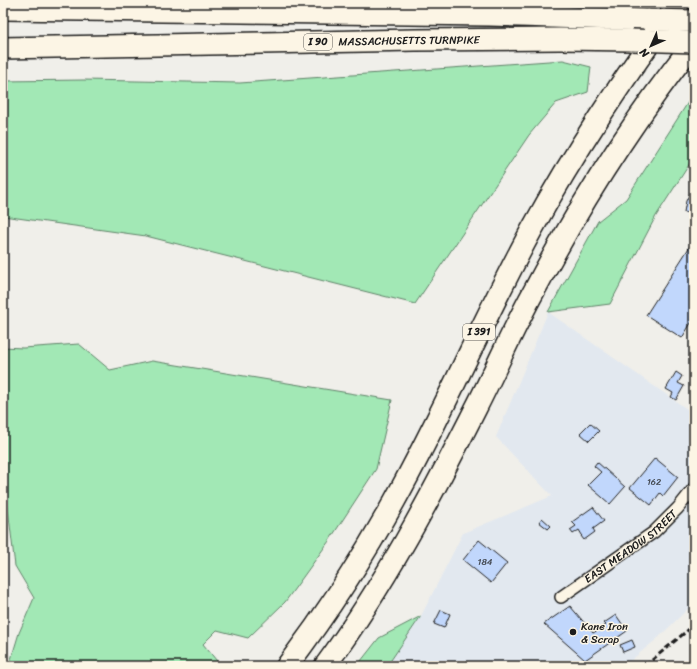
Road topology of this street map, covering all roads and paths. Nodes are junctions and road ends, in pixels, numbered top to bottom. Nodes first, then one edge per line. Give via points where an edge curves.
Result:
1 (679, 3) edge
2 (3, 9) edge
3 (694, 21) edge
4 (694, 43) edge
5 (3, 48) edge
6 (694, 488) edge
7 (561, 598) dead end
8 (287, 666) edge
9 (325, 666) edge

1 - 8 highway, I 391 via 620,85 551,196 513,265 395,501 334,600
2 - 3 highway, bridge via 489,15
4 - 5 highway, MASSACHUSETTS TURNPIKE / I 90, bridge via 560,39
4 - 9 highway, I 391 via 638,117 576,214 533,292 417,521 377,590
6 - 7 street, EAST MEADOW STREET via 654,532

